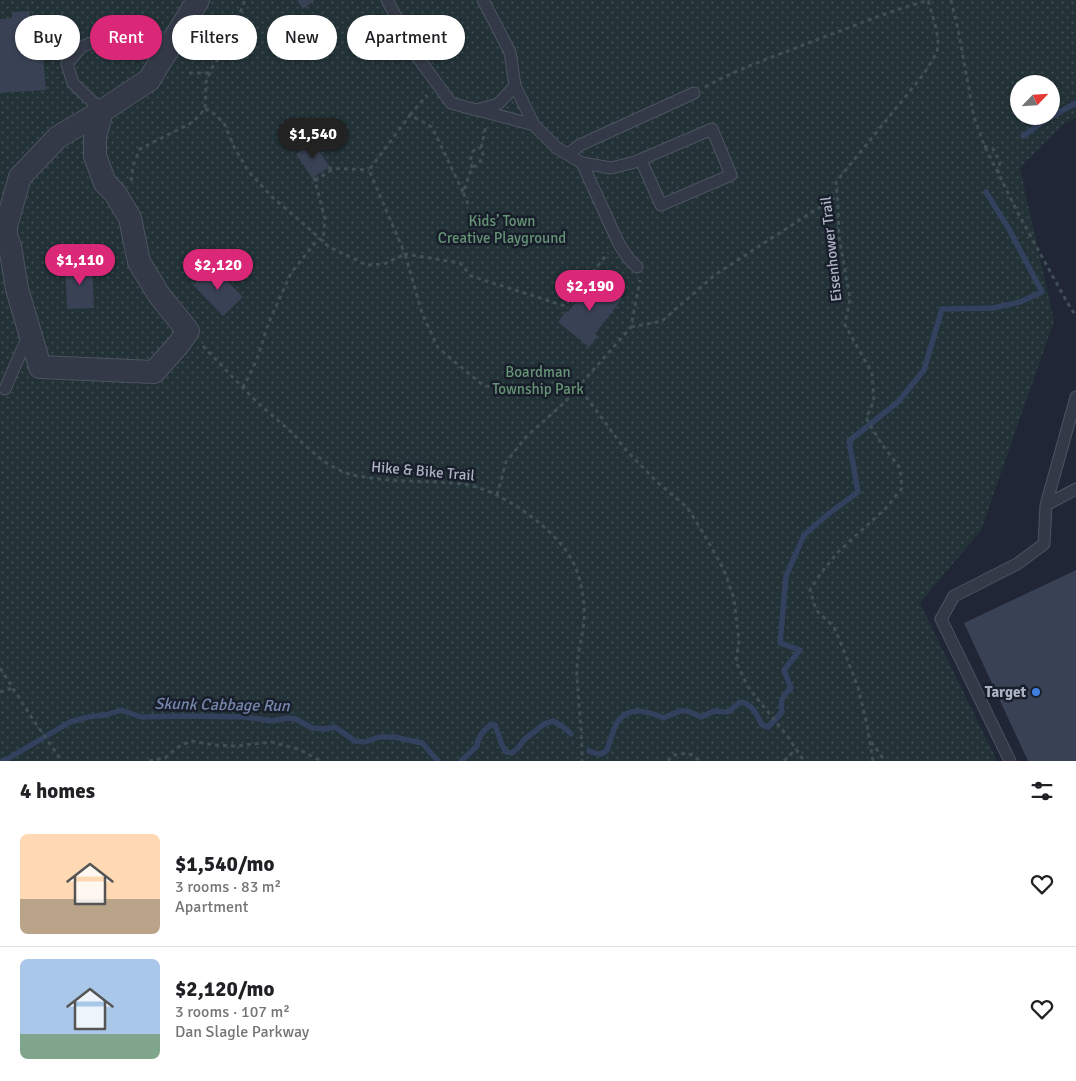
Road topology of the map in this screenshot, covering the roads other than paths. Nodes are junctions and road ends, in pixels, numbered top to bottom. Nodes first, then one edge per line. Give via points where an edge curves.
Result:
1 (198, 0) edge
2 (387, 0) edge
3 (483, 0) edge
4 (189, 15) edge
5 (172, 40) edge
6 (172, 42) edge
7 (516, 86) junction
8 (694, 93) road end
9 (476, 110) junction
10 (102, 111) junction
11 (534, 126) junction
12 (568, 154) junction
13 (641, 160) junction
14 (582, 163) junction
15 (637, 267) road end
16 (30, 332) junction
17 (5, 389) dead end
18 (1076, 397) edge
19 (1076, 490) edge
20 (1046, 505) junction
21 (1010, 761) edge

1 - 4 street
2 - 9 lane via 417,56 451,103
3 - 7 lane via 510,52
5 - 10 lane via 143,34 115,34 81,47 67,64 73,83
6 - 10 street via 149,80
7 - 9 lane via 498,104
7 - 11 lane
8 - 12 lane via 580,145
9 - 11 lane
10 - 16 street via 58,137 20,177 6,236
10 - 16 street via 95,156 105,183 130,218 139,262 188,331 154,372 40,367
11 - 12 lane
12 - 14 lane
13 - 13 lane via 661,205 731,175 712,129
13 - 14 lane via 611,168
14 - 15 lane via 619,244
16 - 17 lane
18 - 20 lane
19 - 20 lane
20 - 21 lane via 1044,544 1017,564 954,596 941,619

